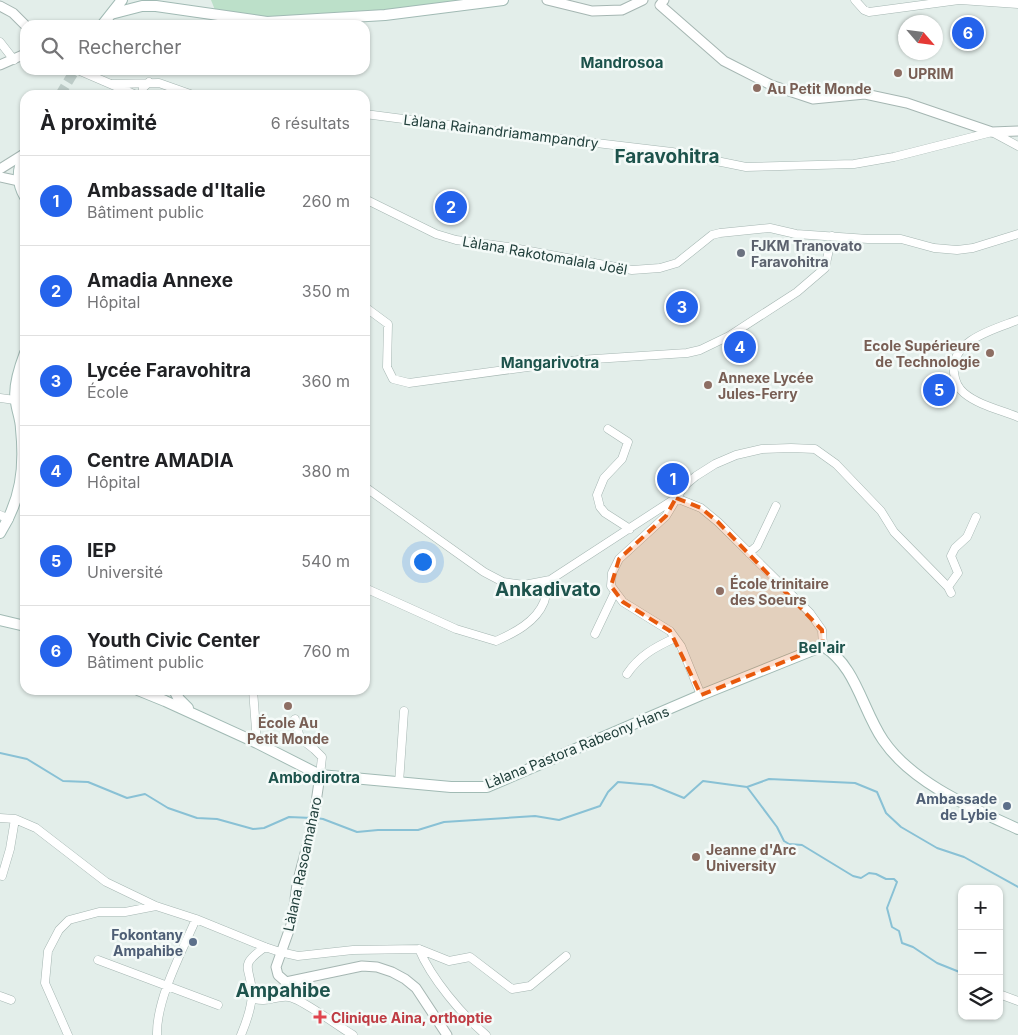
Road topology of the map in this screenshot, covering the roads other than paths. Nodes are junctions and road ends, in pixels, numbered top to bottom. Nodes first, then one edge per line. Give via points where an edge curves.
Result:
1 (122, 0) edge
2 (503, 0) edge
3 (546, 0) edge
4 (643, 0) edge
5 (854, 0) edge
6 (959, 0) edge
7 (660, 2) edge
8 (142, 3) edge
9 (153, 3) edge
10 (1018, 4) edge
11 (0, 6) edge
12 (111, 14) junction
13 (20, 20) edge
14 (106, 20) edge
15 (255, 20) edge
16 (301, 20) edge
17 (0, 42) edge
18 (20, 57) edge
19 (14, 60) junction
20 (0, 65) edge
21 (90, 75) edge
22 (149, 82) junction
23 (112, 84) junction
24 (125, 90) edge
25 (143, 90) edge
26 (180, 90) edge
27 (370, 115) edge
28 (1018, 131) edge
29 (992, 132) junction
30 (1018, 146) edge
31 (20, 157) edge
32 (0, 169) edge
33 (20, 172) edge
34 (0, 176) edge
35 (19, 176) junction
36 (20, 180) edge
37 (370, 201) edge
38 (1018, 234) edge
39 (832, 236) junction
40 (370, 311) edge
41 (1018, 320) edge
42 (20, 368) edge
43 (0, 398) edge
44 (15, 400) junction
45 (1018, 417) edge
46 (20, 419) edge
47 (608, 429) dead end
48 (20, 489) edge
49 (370, 491) edge
50 (676, 498) junction
51 (776, 506) dead end
52 (5, 517) edge
53 (976, 517) dead end
54 (630, 529) junction
55 (0, 534) edge
56 (749, 553) junction
57 (550, 580) junction
58 (370, 590) edge
59 (615, 592) junction
60 (0, 620) edge
61 (20, 625) edge
62 (595, 634) dead end
63 (675, 638) junction
64 (823, 646) junction
65 (627, 674) dead end
66 (137, 695) edge
67 (148, 695) edge
68 (169, 695) edge
69 (177, 695) edge
70 (253, 695) edge
71 (701, 695) junction
72 (163, 703) junction
73 (404, 711) dead end
74 (295, 719) dead end
75 (205, 720) junction
76 (257, 743) junction
77 (320, 775) junction
78 (399, 783) junction
79 (0, 818) edge
80 (15, 819) junction
81 (1018, 829) edge
82 (2, 876) dead end
83 (156, 906) junction
84 (196, 919) junction
85 (265, 948) junction
86 (419, 949) junction
87 (280, 952) junction
88 (566, 956) dead end
89 (98, 960) dead end
90 (168, 986) junction
91 (1003, 995) edge
92 (0, 996) edge
93 (251, 998) junction
94 (11, 1000) dead end
95 (1018, 1001) edge
96 (218, 1006) dead end
97 (68, 1035) edge
98 (157, 1035) edge
99 (242, 1035) edge
100 (353, 1035) edge
101 (447, 1035) edge
102 (486, 1035) edge

1 - 12 main road
2 - 16 main road via 385,15
3 - 4 street via 592,11 622,10
5 - 6 street via 869,12
6 - 10 street
7 - 29 street via 724,61 771,85 813,99 865,94 907,103
8 - 9 main road
8 - 12 main road
9 - 15 main road
11 - 13 street
12 - 14 main road
17 - 19 street
18 - 19 street
19 - 20 street
21 - 23 street
22 - 23 street
22 - 25 street
22 - 26 street via 159,82
23 - 24 street
27 - 29 street, Làlana Rainandriamampandry via 672,152 746,167 854,164
28 - 29 street
29 - 30 street
31 - 32 street
33 - 35 main road
34 - 35 street
35 - 36 main road
37 - 39 street, Làlana Rakotomalala Joël via 447,238 632,270 677,263 712,235 720,233 770,228 796,234
38 - 39 street, Làlana Rakotomalala Joël via 957,250 901,239
39 - 40 street via 825,268 797,292 728,336 688,353 579,360 410,383 393,379 387,367 388,324
41 - 45 street via 967,343 953,366 958,385 965,394
42 - 44 main road
43 - 44 street
44 - 46 main road
47 - 54 street via 628,442 622,460 604,478 597,495 605,513
48 - 52 main road
49 - 57 street via 484,572 503,582 524,585
50 - 53 street via 696,476 736,455 762,449 816,449 836,464 881,511 894,532 950,590 958,573 951,556
50 - 54 street
50 - 56 street via 702,508
50 - 59 street via 666,516 619,559 612,573 611,586
51 - 56 street via 757,546
52 - 55 main road
54 - 57 street
56 - 64 street via 810,614 822,630
57 - 58 street via 543,604 532,620 496,641 456,629
59 - 62 street
59 - 63 street via 623,602
60 - 61 main road
63 - 65 street via 646,653
63 - 71 street
64 - 71 main road, Làlana Pastora Rabeony Hans
64 - 81 main road via 845,666 876,728 893,753 922,780
66 - 72 main road
67 - 72 main road
68 - 72 main road
69 - 75 main road
70 - 76 street
71 - 78 main road, Làlana Pastora Rabeony Hans via 487,787
72 - 75 main road
73 - 78 street
74 - 77 street via 300,738 322,757
75 - 76 main road
76 - 77 main road
77 - 78 main road, Làlana Pastora Rabeony Hans
77 - 87 street, Làlana Rasoamaharo via 292,922
79 - 80 street
80 - 82 street
80 - 83 street via 36,828 106,882
83 - 84 street
83 - 97 street via 125,912 99,912 69,920 59,930 48,951 45,983
84 - 85 street
84 - 90 street
85 - 87 street
85 - 93 street via 250,958 247,967
86 - 87 street via 354,950 298,956
86 - 88 street via 449,961 470,957 512,989 530,986
86 - 102 street via 447,993 471,1023
87 - 101 street, Làlana Rasoamaharo via 276,967 278,975 286,982 362,966 392,972 416,988
89 - 90 street
90 - 96 street
90 - 98 street via 156,1022
91 - 95 street
92 - 94 street
93 - 99 street
93 - 100 street via 297,1000

